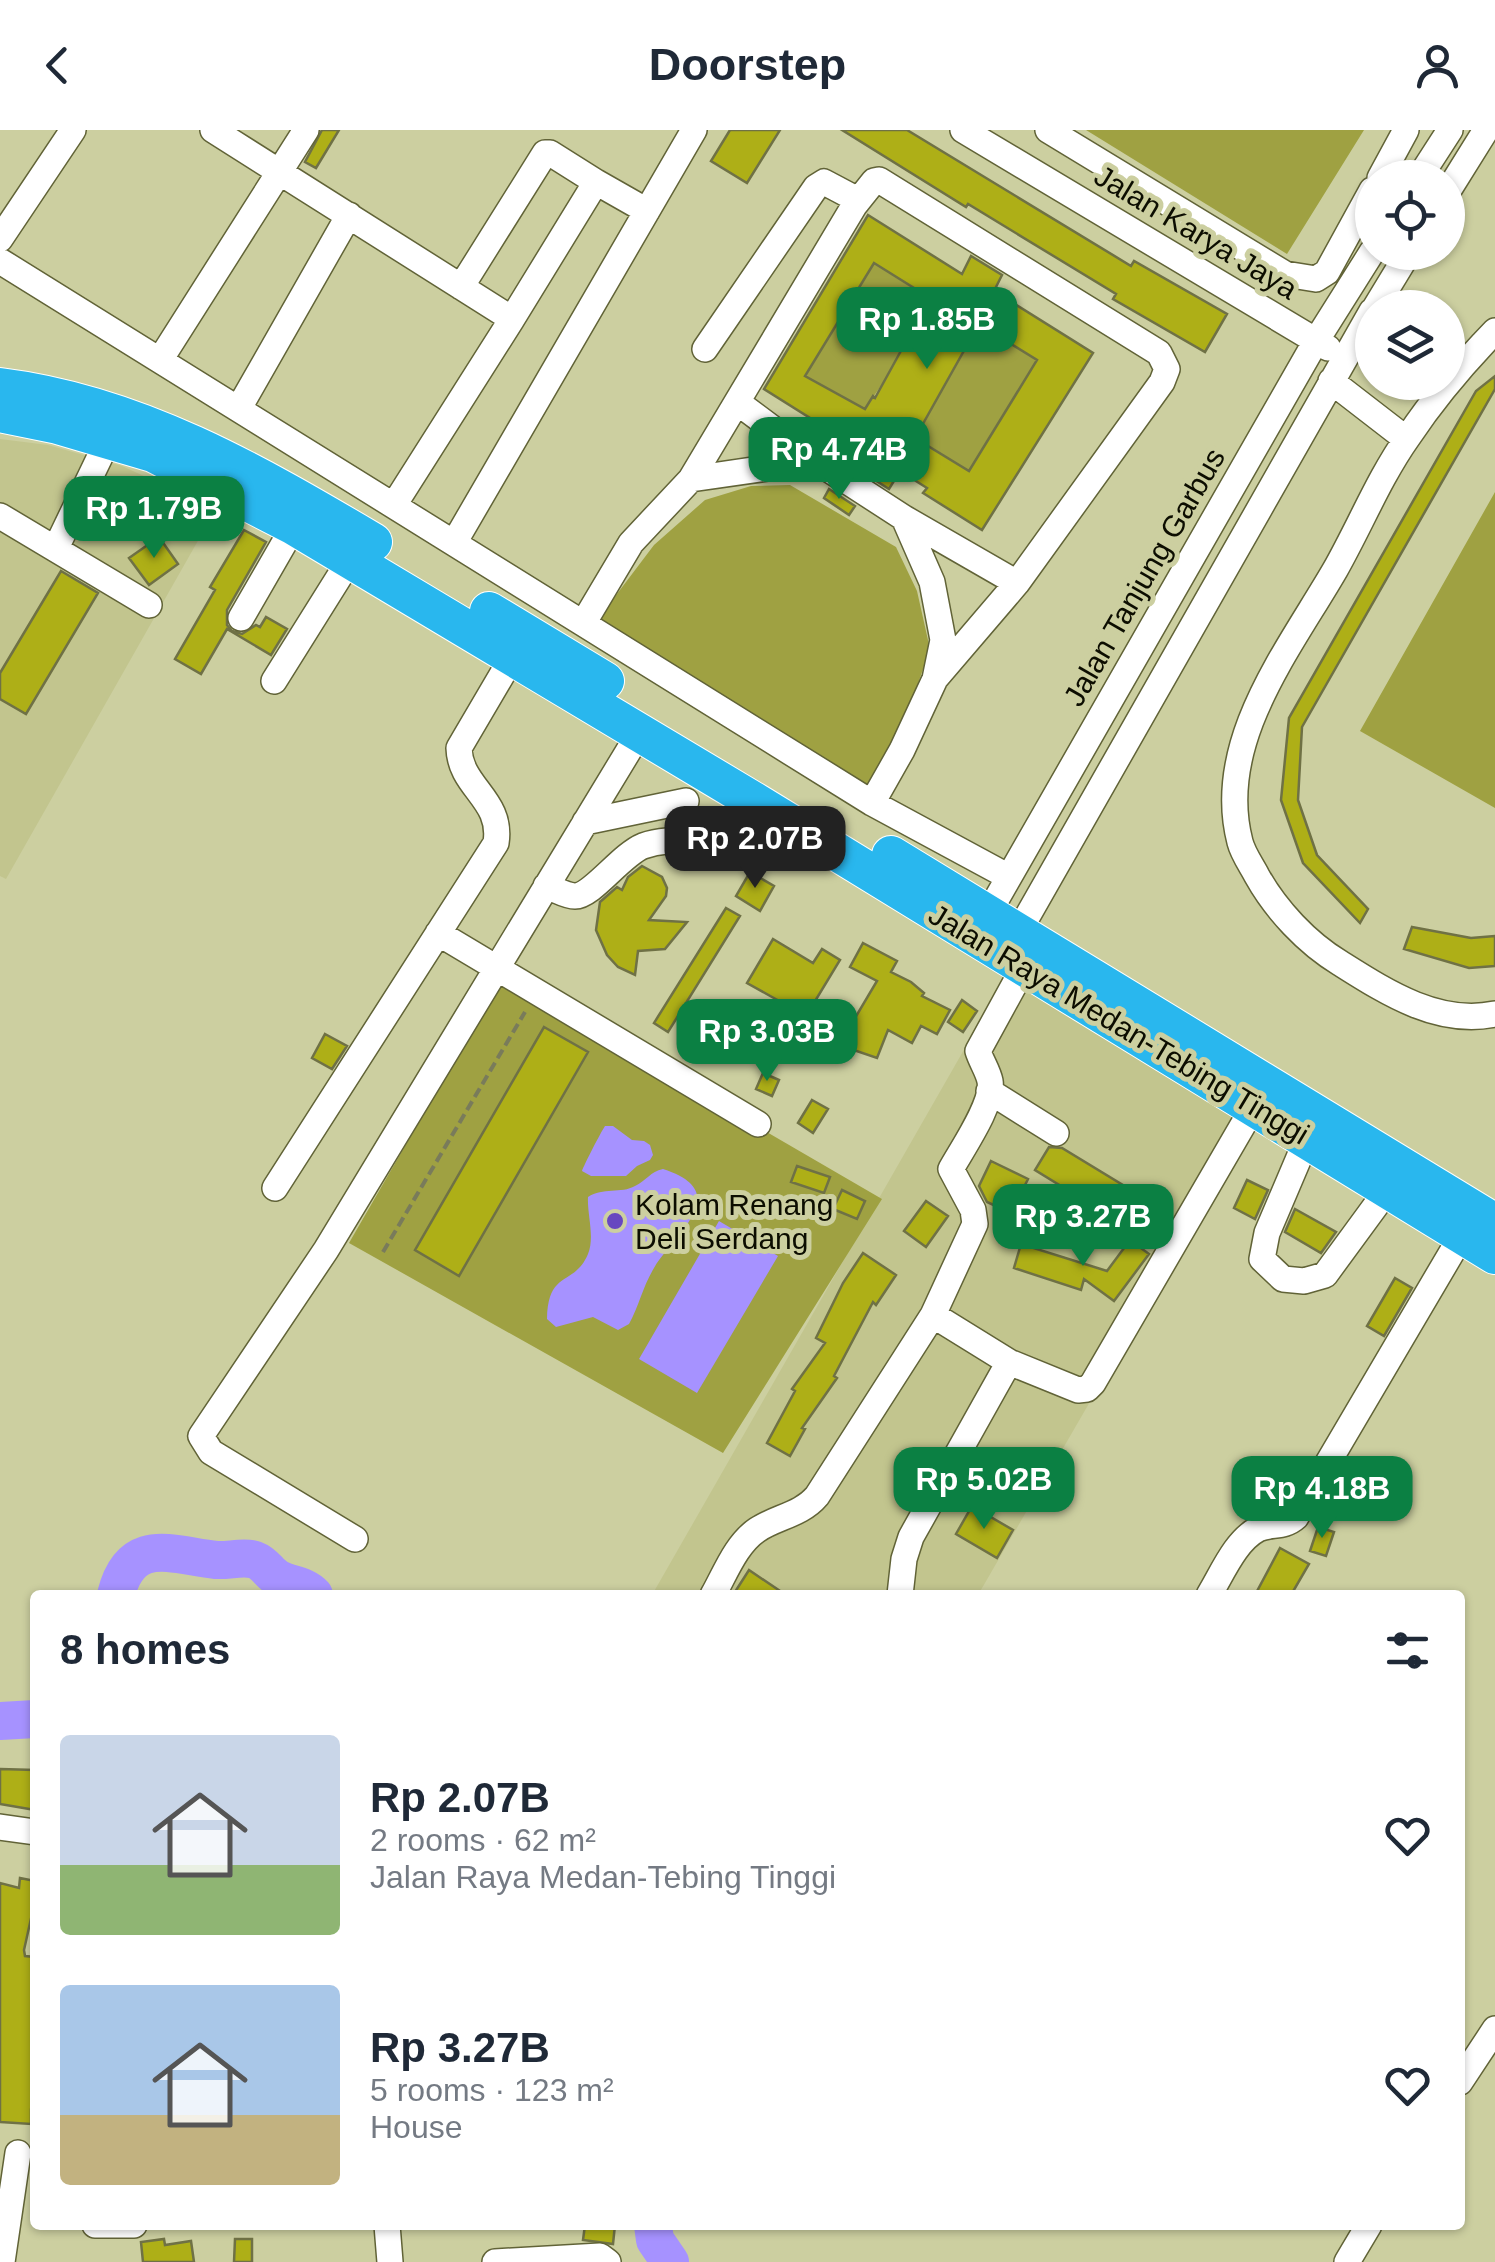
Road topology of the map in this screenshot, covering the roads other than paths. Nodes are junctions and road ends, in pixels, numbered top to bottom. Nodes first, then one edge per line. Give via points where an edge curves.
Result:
1 (73, 130) edge
2 (213, 130) edge
3 (306, 130) edge
4 (694, 130) edge
5 (963, 130) edge
6 (1048, 130) edge
7 (1406, 130) edge
8 (1450, 130) edge
9 (1488, 135) edge
10 (1390, 160) edge
11 (1431, 160) edge
12 (1465, 167) edge
13 (280, 172) junction
14 (596, 182) junction
15 (858, 200) junction
16 (647, 211) junction
17 (349, 215) junction
18 (1355, 221) edge
19 (0, 239) edge
20 (1238, 245) junction
21 (0, 260) edge
22 (1361, 270) edge
23 (1212, 280) junction
24 (461, 287) junction
25 (512, 319) junction
26 (1495, 332) edge
27 (1355, 339) edge
28 (1316, 342) junction
29 (706, 350) dead end
30 (1344, 356) junction
31 (160, 360) junction
32 (1330, 382) junction
33 (0, 388) edge
34 (737, 402) junction
35 (238, 408) junction
36 (0, 413) edge
37 (109, 438) junction
38 (1406, 439) junction
39 (816, 461) junction
40 (691, 479) junction
41 (394, 506) junction
42 (0, 516) edge
43 (904, 518) junction
44 (294, 526) junction
45 (454, 542) junction
46 (56, 548) junction
47 (351, 558) junction
48 (1017, 583) junction
49 (150, 605) dead end
50 (241, 618) dead end
51 (584, 622) junction
52 (513, 656) junction
53 (936, 680) junction
54 (274, 681) dead end
55 (640, 732) junction
56 (686, 802) dead end
57 (758, 803) junction
58 (872, 803) junction
59 (585, 822) junction
60 (1009, 877) junction
61 (546, 886) junction
62 (438, 933) junction
63 (1002, 940) junction
64 (497, 967) junction
65 (1495, 1014) edge
66 (990, 1091) junction
67 (1254, 1106) junction
68 (758, 1124) dead end
69 (1056, 1133) dead end
70 (1306, 1139) junction
71 (275, 1188) dead end
72 (1388, 1189) junction
73 (1479, 1229) edge
74 (1495, 1254) edge
75 (934, 1315) junction
76 (1008, 1362) junction
77 (355, 1539) dead end
78 (716, 1590) edge
79 (901, 1590) edge
80 (1212, 1590) edge
81 (0, 1827) edge
82 (30, 1831) edge
83 (1495, 2029) edge
84 (1486, 2061) edge
85 (1465, 2078) edge
86 (18, 2153) dead end
87 (387, 2230) edge
88 (1366, 2230) edge
89 (2, 2262) edge
90 (390, 2262) edge
91 (495, 2262) edge
92 (608, 2262) edge
93 (1346, 2262) edge

1 - 19 street
2 - 13 street
3 - 13 street
4 - 16 street
5 - 23 street, Jalan Karya Jaya
6 - 20 street
7 - 10 street
8 - 11 street
9 - 12 street
13 - 17 street
13 - 31 street
14 - 16 street
14 - 24 street via 544,153
14 - 25 street
15 - 29 street via 832,184 816,187
15 - 34 street
15 - 48 street via 874,181 886,181 1165,362 1162,382
16 - 45 street
17 - 24 street
17 - 35 street
18 - 20 street via 1327,272 1316,279 1285,274
20 - 23 street
21 - 31 street
22 - 28 street, Jalan Tanjung Garbus
23 - 28 street, Jalan Karya Jaya
24 - 25 street
25 - 41 street
26 - 38 street via 1455,372
27 - 30 street
28 - 30 street, Jalan Karya Jaya
28 - 60 street, Jalan Tanjung Garbus
30 - 32 street
31 - 35 street
32 - 38 street
32 - 63 street
33 - 63 highway, Jalan Raya Medan-Tebing Tinggi via 127,417 256,474
34 - 39 street
34 - 40 street
35 - 41 street
36 - 37 highway, Jalan Raya Medan-Tebing Tinggi
37 - 44 highway, Jalan Raya Medan-Tebing Tinggi
37 - 46 street
38 - 65 street via 1265,686 1234,792 1240,845 1269,897 1322,952 1399,1000 1444,1013
39 - 40 street
39 - 43 street
40 - 51 street via 631,543
41 - 45 street
42 - 46 street
43 - 48 street
43 - 53 street via 932,582 943,640
44 - 47 highway, Jalan Raya Medan-Tebing Tinggi
44 - 50 street
45 - 51 street
46 - 49 street
47 - 52 highway, Jalan Raya Medan-Tebing Tinggi
47 - 54 street
48 - 53 street
51 - 58 street
52 - 55 highway, Jalan Raya Medan-Tebing Tinggi
52 - 62 street via 459,748 460,762 499,824 496,843
53 - 58 street
55 - 57 highway, Jalan Raya Medan-Tebing Tinggi
55 - 59 street
56 - 59 street
57 - 61 street via 720,841 667,839 640,848 588,893 574,896
57 - 63 highway, Jalan Raya Medan-Tebing Tinggi
58 - 60 street
59 - 61 street
60 - 63 street, Jalan Tanjung Garbus
61 - 64 street
62 - 64 street
62 - 71 street
63 - 66 street via 978,1051
63 - 67 highway, Jalan Raya Medan-Tebing Tinggi
63 - 73 highway, Jalan Raya Medan-Tebing Tinggi
64 - 68 street
64 - 77 street via 326,1250 201,1436 211,1452
66 - 69 street
66 - 75 street via 951,1170 975,1224
67 - 70 highway, Jalan Raya Medan-Tebing Tinggi
67 - 76 street via 1093,1383 1078,1390
70 - 72 highway, Jalan Raya Medan-Tebing Tinggi
70 - 72 street via 1262,1259 1282,1279 1304,1282 1325,1275
72 - 73 highway, Jalan Raya Medan-Tebing Tinggi
73 - 74 highway, Jalan Raya Medan-Tebing Tinggi
73 - 80 street via 1296,1517 1248,1536
75 - 76 street
75 - 78 street via 818,1496 748,1537
76 - 79 street via 910,1537
81 - 82 street
83 - 84 street
84 - 85 street
86 - 89 street
87 - 90 street
88 - 93 street
91 - 92 street via 600,2256

